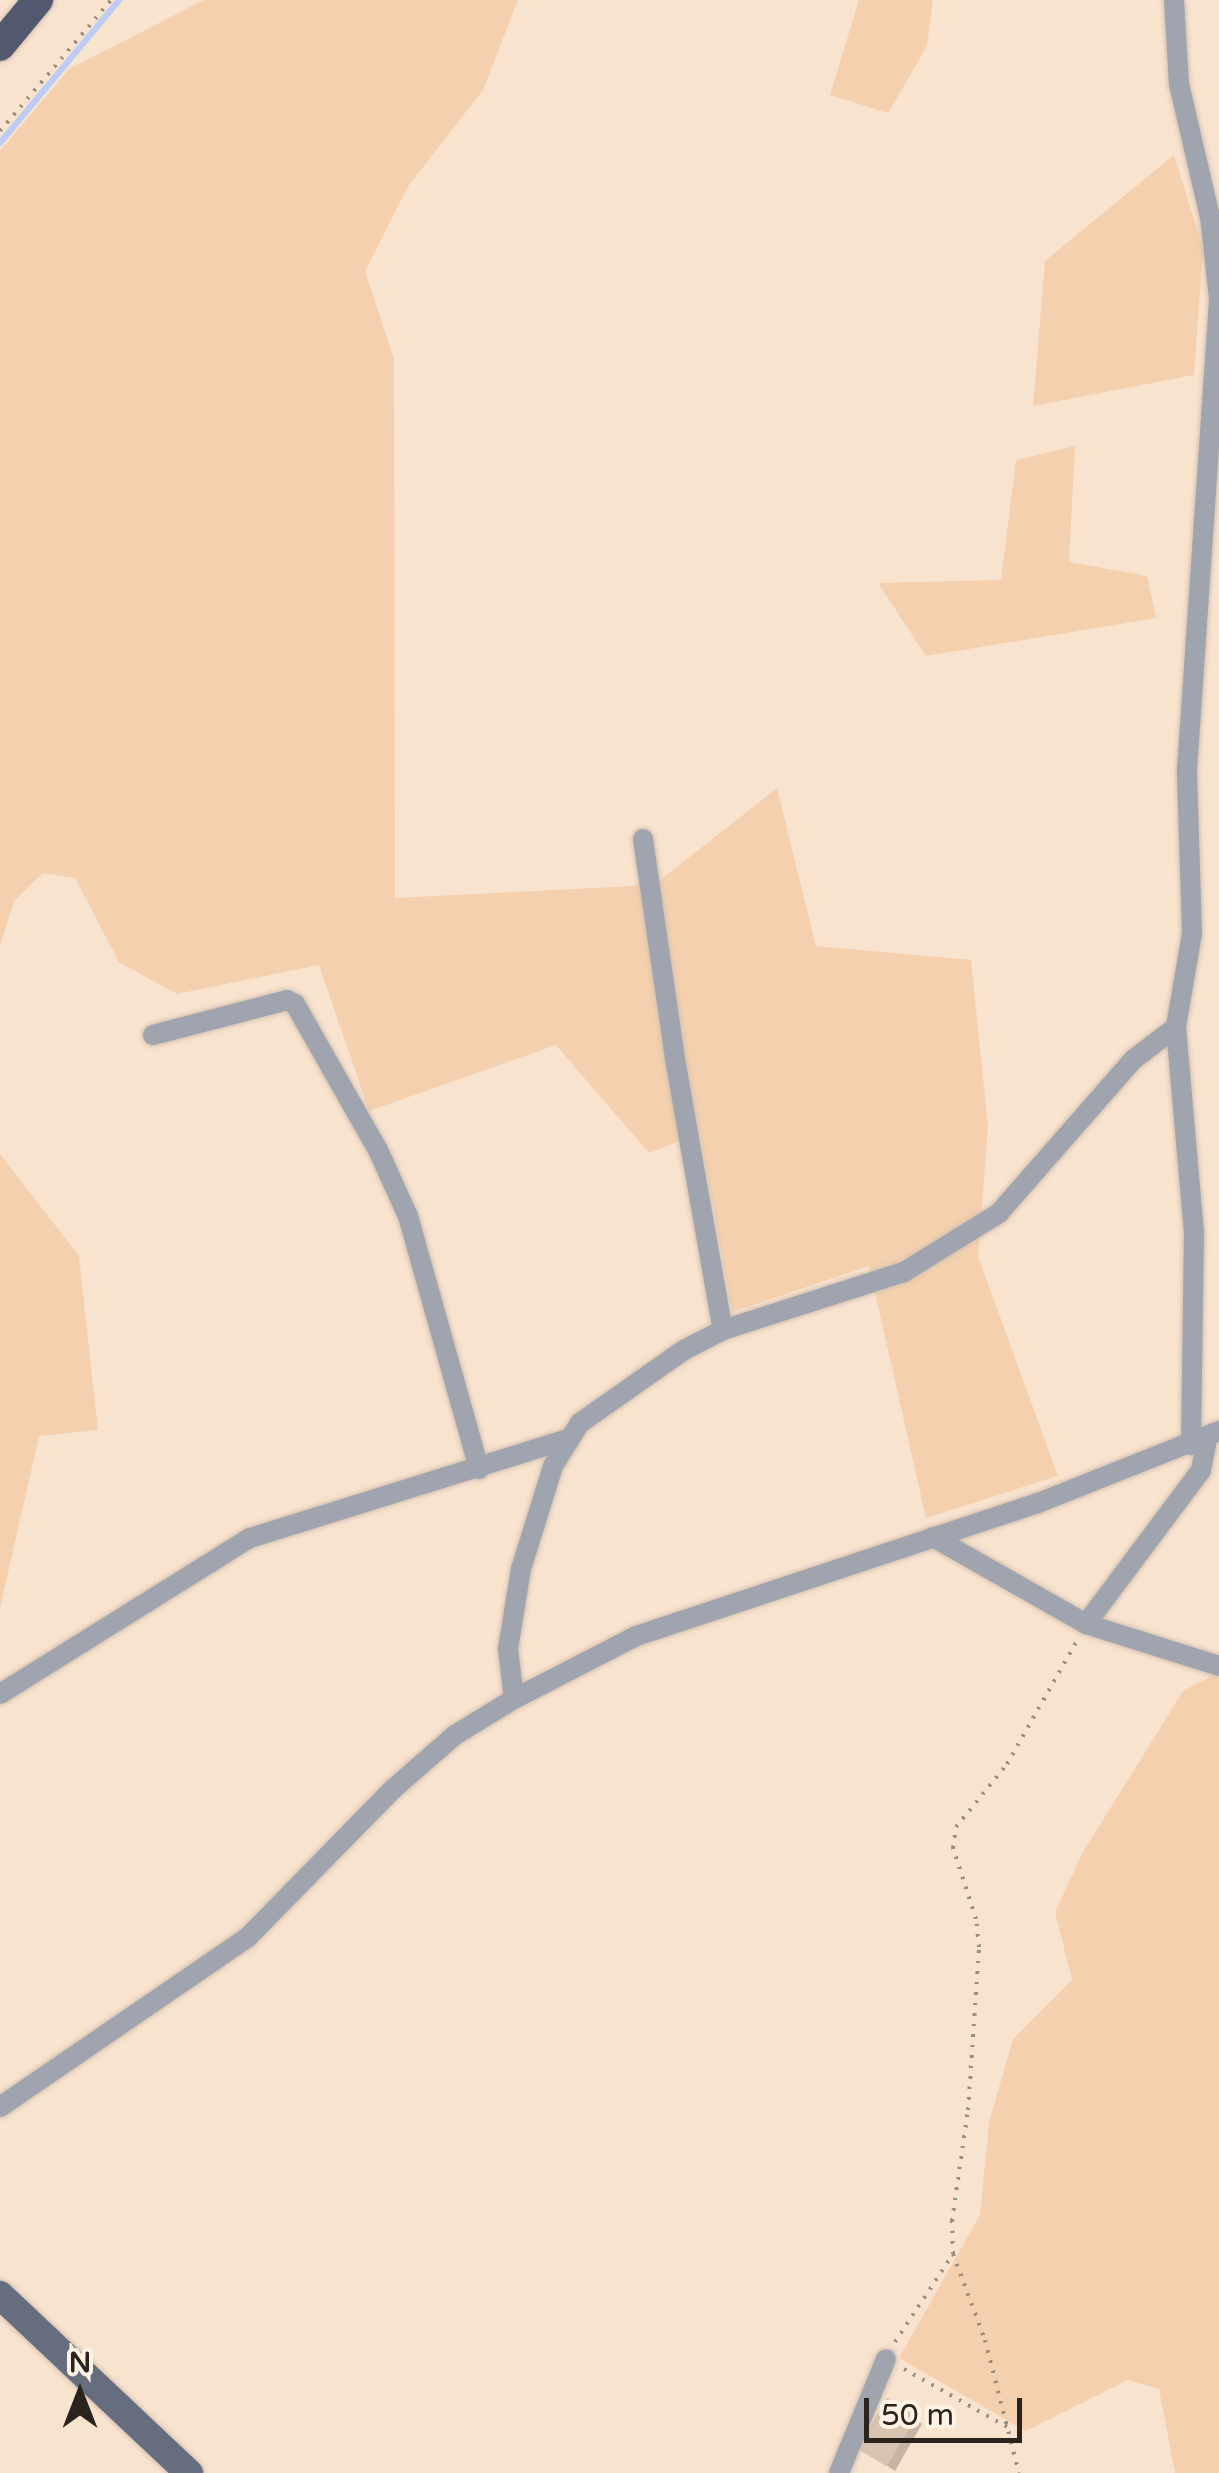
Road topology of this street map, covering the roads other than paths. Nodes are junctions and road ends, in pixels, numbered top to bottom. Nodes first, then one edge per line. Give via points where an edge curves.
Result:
1 (38, 0) edge
2 (1174, 0) edge
3 (0, 46) edge
4 (1219, 302) edge
5 (644, 839) dead end
6 (1176, 1027) junction
7 (153, 1035) dead end
8 (723, 1330) junction
9 (1206, 1438) edge
10 (567, 1439) junction
11 (479, 1468) junction
12 (933, 1537) junction
13 (1086, 1624) junction
14 (1219, 1666) edge
15 (0, 1694) edge
16 (514, 1699) junction
17 (0, 2107) edge
18 (0, 2296) edge
19 (886, 2359) road end
20 (189, 2473) edge
21 (839, 2473) edge

1 - 3 highway
2 - 4 street via 1179,84 1210,217
4 - 6 street via 1187,770 1192,933
5 - 8 street
6 - 8 street via 1134,1058 999,1213 904,1272
6 - 9 street
7 - 11 street via 286,1000 295,1004 408,1216
8 - 10 street via 601,1405
9 - 12 street
9 - 13 street via 1201,1470
10 - 11 street
10 - 16 street via 521,1569 508,1649
11 - 15 street via 250,1538
12 - 13 street
12 - 16 street via 636,1636
13 - 14 street
16 - 17 street via 455,1735 392,1790 248,1936
18 - 20 main road
19 - 21 street

